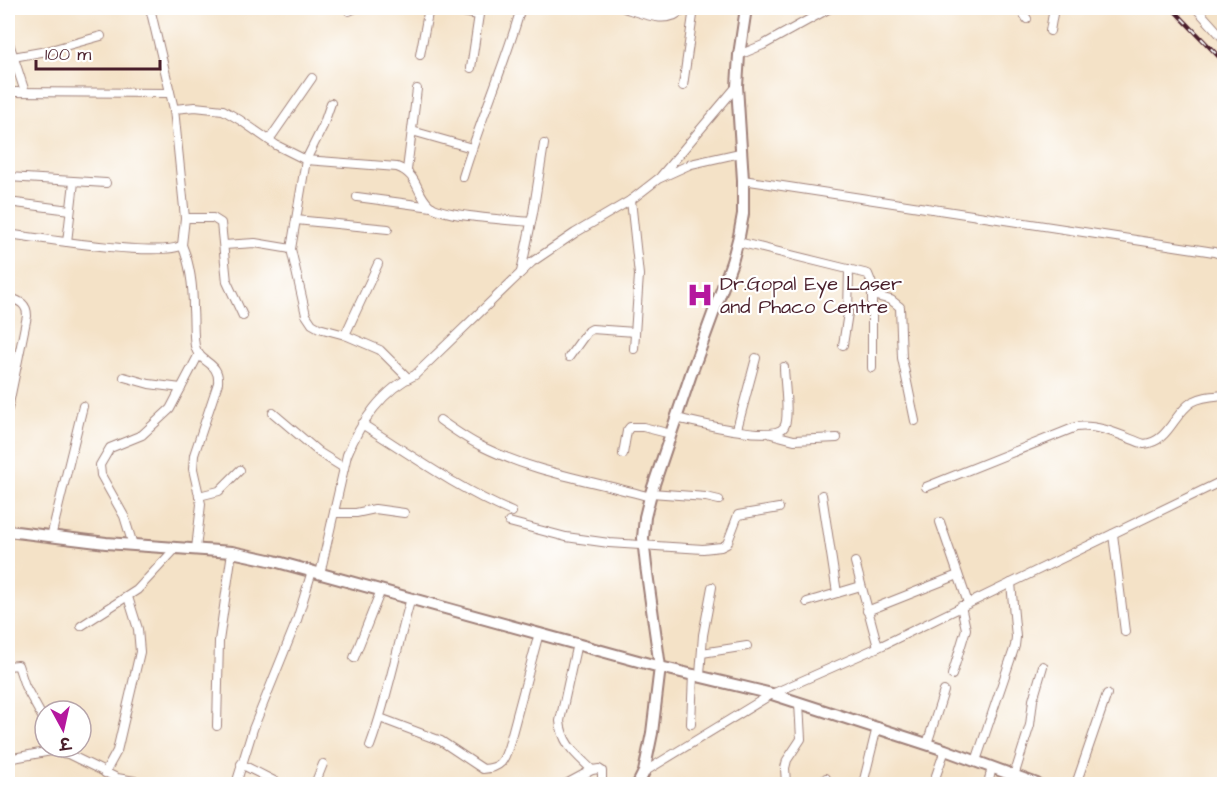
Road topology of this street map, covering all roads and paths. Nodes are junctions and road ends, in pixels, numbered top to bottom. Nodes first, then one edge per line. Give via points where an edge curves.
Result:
1 (150, 8) edge
2 (429, 8) edge
3 (444, 8) edge
4 (521, 8) edge
5 (624, 8) edge
6 (684, 8) edge
7 (694, 8) edge
8 (746, 8) edge
9 (827, 8) edge
10 (1020, 8) edge
11 (1054, 8) edge
12 (1197, 8) edge
13 (479, 11) edge
14 (1027, 19) dead end
15 (1050, 31) dead end
16 (101, 36) dead end
17 (1224, 39) edge
18 (8, 40) edge
19 (420, 55) dead end
20 (739, 55) junction
21 (13, 57) junction
22 (471, 68) dead end
23 (312, 78) dead end
24 (683, 86) dead end
25 (737, 86) junction
26 (417, 89) dead end
27 (24, 92) junction
28 (8, 93) edge
29 (170, 93) junction
30 (331, 103) dead end
31 (174, 109) junction
32 (412, 130) junction
33 (269, 140) junction
34 (544, 144) dead end
35 (472, 148) junction
36 (740, 153) junction
37 (306, 160) junction
38 (407, 170) junction
39 (8, 177) edge
40 (463, 177) dead end
41 (658, 179) junction
42 (742, 180) junction
43 (74, 182) junction
44 (106, 183) dead end
45 (357, 197) dead end
46 (631, 200) junction
47 (8, 202) edge
48 (432, 207) junction
49 (70, 210) junction
50 (185, 218) junction
51 (296, 220) junction
52 (531, 222) junction
53 (387, 229) dead end
54 (8, 234) edge
55 (67, 242) junction
56 (738, 242) junction
57 (182, 245) junction
58 (224, 245) junction
59 (291, 249) junction
60 (1224, 259) edge
61 (378, 264) dead end
62 (849, 269) junction
63 (521, 273) junction
64 (1224, 289) edge
65 (872, 295) junction
66 (8, 297) edge
67 (1224, 302) edge
68 (243, 316) dead end
69 (635, 332) junction
70 (345, 335) junction
71 (843, 345) dead end
72 (634, 349) dead end
73 (199, 354) junction
74 (569, 357) dead end
75 (756, 358) dead end
76 (784, 367) dead end
77 (872, 368) dead end
78 (124, 377) dead end
79 (408, 378) junction
80 (181, 388) junction
81 (1224, 395) edge
82 (83, 406) dead end
83 (8, 409) edge
84 (273, 413) dead end
85 (676, 418) junction
86 (440, 420) dead end
87 (915, 421) dead end
88 (362, 424) junction
89 (737, 429) junction
90 (671, 434) junction
91 (769, 434) junction
92 (837, 438) dead end
93 (623, 454) dead end
94 (344, 468) junction
95 (240, 470) dead end
96 (1224, 480) edge
97 (926, 487) dead end
98 (650, 495) junction
99 (822, 495) dead end
100 (200, 496) junction
101 (718, 500) dead end
102 (779, 508) dead end
103 (512, 512) dead end
104 (334, 513) junction
105 (404, 513) dead end
106 (509, 522) dead end
107 (940, 522) dead end
108 (8, 531) edge
109 (1113, 534) junction
110 (51, 537) junction
111 (644, 544) junction
112 (134, 545) junction
113 (176, 548) junction
114 (196, 549) junction
115 (232, 552) junction
116 (855, 562) dead end
117 (316, 572) junction
118 (958, 575) junction
119 (1011, 583) junction
120 (861, 586) junction
121 (712, 587) dead end
122 (381, 590) junction
123 (837, 593) junction
124 (128, 597) junction
125 (411, 598) junction
126 (807, 602) dead end
127 (965, 605) junction
128 (867, 611) junction
129 (81, 626) dead end
130 (539, 633) junction
131 (1125, 633) dead end
132 (577, 644) junction
133 (747, 646) dead end
134 (878, 647) junction
135 (702, 653) junction
136 (354, 658) dead end
137 (8, 666) edge
138 (1043, 666) dead end
139 (660, 667) junction
140 (697, 675) junction
141 (952, 675) dead end
142 (944, 691) dead end
143 (772, 694) junction
144 (1107, 694) dead end
145 (33, 701) edge
146 (799, 703) junction
147 (380, 718) junction
148 (691, 724) dead end
149 (217, 726) dead end
150 (877, 727) junction
151 (927, 744) junction
152 (370, 746) dead end
153 (945, 750) junction
154 (33, 753) edge
155 (8, 759) edge
156 (78, 759) edge
157 (976, 761) junction
158 (241, 764) junction
159 (323, 764) dead end
160 (992, 767) junction
161 (592, 770) junction
162 (644, 772) junction
163 (105, 773) junction
164 (1014, 776) junction
165 (152, 784) edge
166 (236, 784) edge
167 (280, 784) edge
168 (315, 784) edge
169 (566, 784) edge
170 (602, 784) edge
171 (638, 784) edge
172 (786, 784) edge
173 (863, 784) edge
174 (933, 784) edge
175 (988, 784) edge
176 (1037, 784) edge
177 (1076, 784) edge

1 - 29 street
2 - 19 street
3 - 13 street
4 - 35 street
5 - 6 street via 670,18
7 - 24 street
8 - 20 street
9 - 20 street
10 - 14 street
11 - 15 street
12 - 17 street
13 - 22 street
16 - 21 street
18 - 21 street
20 - 25 street
21 - 27 street
23 - 33 street
25 - 36 street
25 - 41 street
26 - 32 street
27 - 28 street
27 - 29 street
29 - 31 street
30 - 37 street
31 - 33 street via 223,110
31 - 50 street
32 - 35 street
32 - 38 street
33 - 37 street
34 - 52 street
35 - 40 street
36 - 41 street via 691,164
36 - 42 street
37 - 38 street
37 - 51 street
38 - 48 street
39 - 43 street
41 - 46 street
42 - 56 street via 743,214
42 - 60 street via 1202,250 1220,254
43 - 44 street
43 - 49 street
45 - 48 street
46 - 63 street via 575,233
46 - 69 street via 639,275
47 - 49 street
48 - 52 street via 458,214
49 - 55 street
50 - 57 street
50 - 58 street via 219,220
51 - 53 street
51 - 59 street
52 - 63 street
54 - 55 street
55 - 57 street via 172,249
56 - 62 street
56 - 85 street
57 - 73 street via 193,284 195,346
58 - 59 street via 255,243
58 - 68 street via 228,282
59 - 70 street via 308,320 319,328
61 - 70 street
62 - 65 street via 868,274
62 - 71 street
63 - 79 street
64 - 67 street
65 - 77 street
65 - 87 street via 900,307 902,358
66 - 83 street via 23,304 27,312
69 - 72 street
69 - 74 street via 592,329
70 - 79 street via 380,350
73 - 80 street
73 - 100 street via 219,377 194,455 193,469
75 - 89 street
76 - 91 street via 786,423 780,431
78 - 80 street
79 - 88 street
80 - 112 street via 174,403 156,423 136,438 110,448 100,465
81 - 97 street via 1193,401 1151,443 1092,427 1076,427
82 - 110 street
84 - 94 street
85 - 89 street
85 - 90 street
86 - 98 street via 469,440 506,457
88 - 94 street
88 - 103 street via 446,478
89 - 91 street
90 - 93 street via 630,427
90 - 98 street
91 - 92 street via 794,440
94 - 104 street
95 - 100 street via 219,491
96 - 109 street
98 - 101 street
98 - 111 street
99 - 123 street
100 - 114 street
102 - 111 street via 738,515 727,544 721,547
104 - 105 street via 375,508
104 - 117 street
106 - 111 street via 566,537
107 - 118 street
108 - 110 street
109 - 119 street
109 - 131 street
110 - 112 street
111 - 139 street
112 - 113 street
113 - 114 street
113 - 124 street
114 - 115 street
115 - 117 street
115 - 149 street via 219,641
116 - 120 street
117 - 122 street
117 - 158 street
118 - 127 street
118 - 128 street
119 - 127 street
119 - 157 street via 1015,646
120 - 123 street
120 - 128 street
121 - 135 street
122 - 125 street
122 - 136 street
123 - 126 street
124 - 129 street
124 - 163 street via 140,652 117,751
125 - 130 street
125 - 147 street
127 - 134 street
127 - 141 street via 966,629
128 - 134 street
130 - 132 street
130 - 147 street via 500,765 483,769 441,741
132 - 139 street
132 - 161 street via 560,727 565,742
133 - 135 street
134 - 143 street
135 - 140 street
137 - 145 street via 18,664
138 - 164 street
139 - 140 street
139 - 162 street
140 - 143 street
140 - 148 street
142 - 151 street
143 - 146 street
143 - 162 street
144 - 177 street
146 - 150 street
146 - 172 street via 801,739 787,760
147 - 152 street
150 - 151 street
150 - 173 street
151 - 153 street
153 - 157 street
153 - 174 street
154 - 155 street
156 - 163 street
157 - 160 street
158 - 166 street
158 - 167 street
159 - 168 street
160 - 164 street
160 - 175 street
161 - 169 street
161 - 170 street via 602,771
162 - 171 street
163 - 165 street
164 - 176 street

